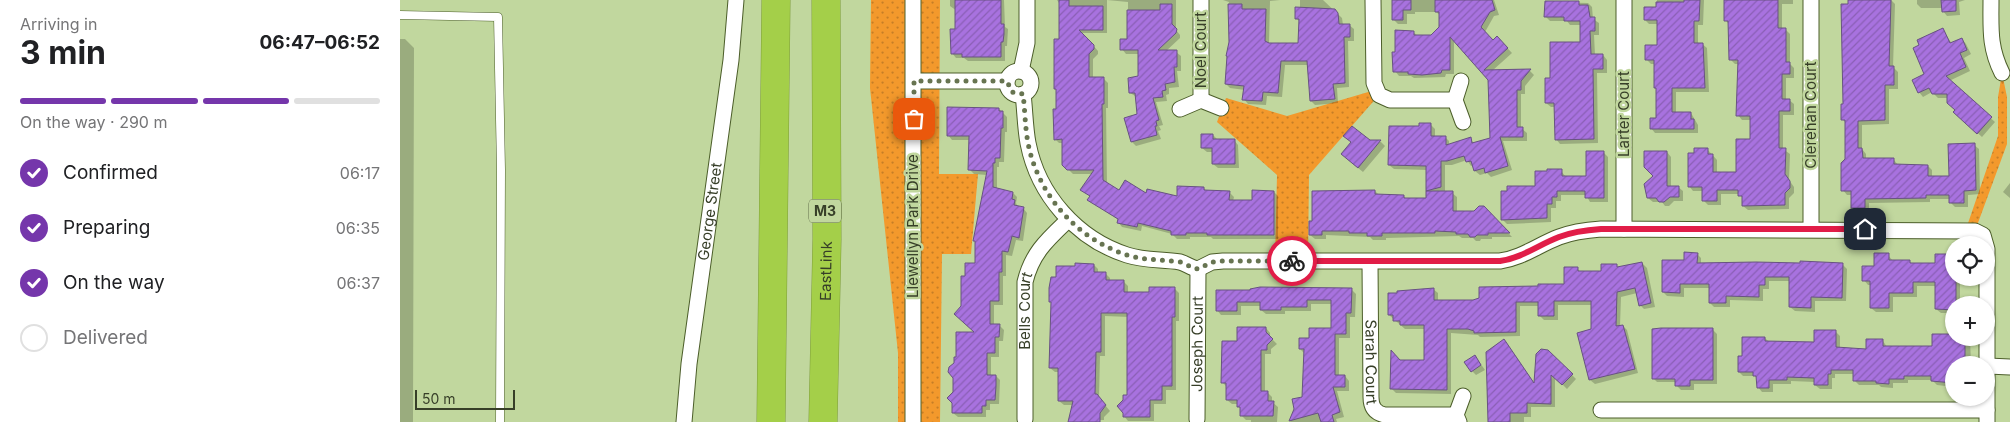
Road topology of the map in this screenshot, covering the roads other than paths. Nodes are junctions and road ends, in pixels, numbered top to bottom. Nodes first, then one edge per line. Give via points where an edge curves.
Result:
1 (736, 0) edge
2 (776, 0) edge
3 (826, 0) edge
4 (913, 0) edge
5 (1027, 0) edge
6 (1201, 0) edge
7 (1374, 0) edge
8 (1624, 0) edge
9 (1811, 0) edge
10 (1991, 0) edge
11 (400, 15) edge
12 (1021, 71) junction
13 (2002, 73) dead end
14 (914, 81) junction
15 (1007, 81) junction
16 (1461, 81) dead end
17 (1023, 94) junction
18 (1201, 100) junction
19 (1455, 100) junction
20 (1180, 108) dead end
21 (1221, 108) dead end
22 (1463, 122) dead end
23 (1068, 220) junction
24 (1624, 229) junction
25 (1811, 229) junction
26 (1370, 262) junction
27 (1198, 269) junction
28 (1988, 356) edge
29 (1995, 366) edge
30 (2010, 367) edge
31 (1463, 396) dead end
32 (1601, 410) dead end
33 (1987, 416) edge
34 (1457, 418) edge
35 (1024, 421) edge
36 (1197, 421) edge
37 (500, 422) edge
38 (684, 422) edge
39 (771, 422) edge
40 (823, 422) edge
41 (913, 422) edge

1 - 38 street, George Street
2 - 39 highway
3 - 40 highway, EastLink / M3
4 - 14 street, Llewellyn Park Drive
5 - 12 street via 1026,43
6 - 18 street, Noel Court
7 - 19 street via 1374,83 1379,95 1390,100
8 - 24 street, Larter Court
9 - 25 street, Clerehan Court
10 - 13 street via 1992,48
11 - 37 lane via 498,17
12 - 15 street via 1012,73
12 - 17 street via 1031,82
14 - 15 street
14 - 41 street, Llewellyn Park Drive
15 - 17 street via 1012,92
16 - 19 street
17 - 23 street via 1032,158 1048,193
18 - 20 street, Noel Court
18 - 21 street, Noel Court
19 - 22 street
23 - 27 street via 1100,243 1121,253 1148,260 1180,262
23 - 35 street, Bells Court via 1037,252 1025,282
24 - 25 street
24 - 26 street via 1575,233 1500,261
25 - 28 street via 1970,230 1984,235 1988,256
26 - 27 street via 1223,261
26 - 34 street, Sarah Court via 1370,397 1373,408 1385,415
27 - 36 street, Joseph Court
29 - 30 street
31 - 34 street, Sarah Court
32 - 33 street

